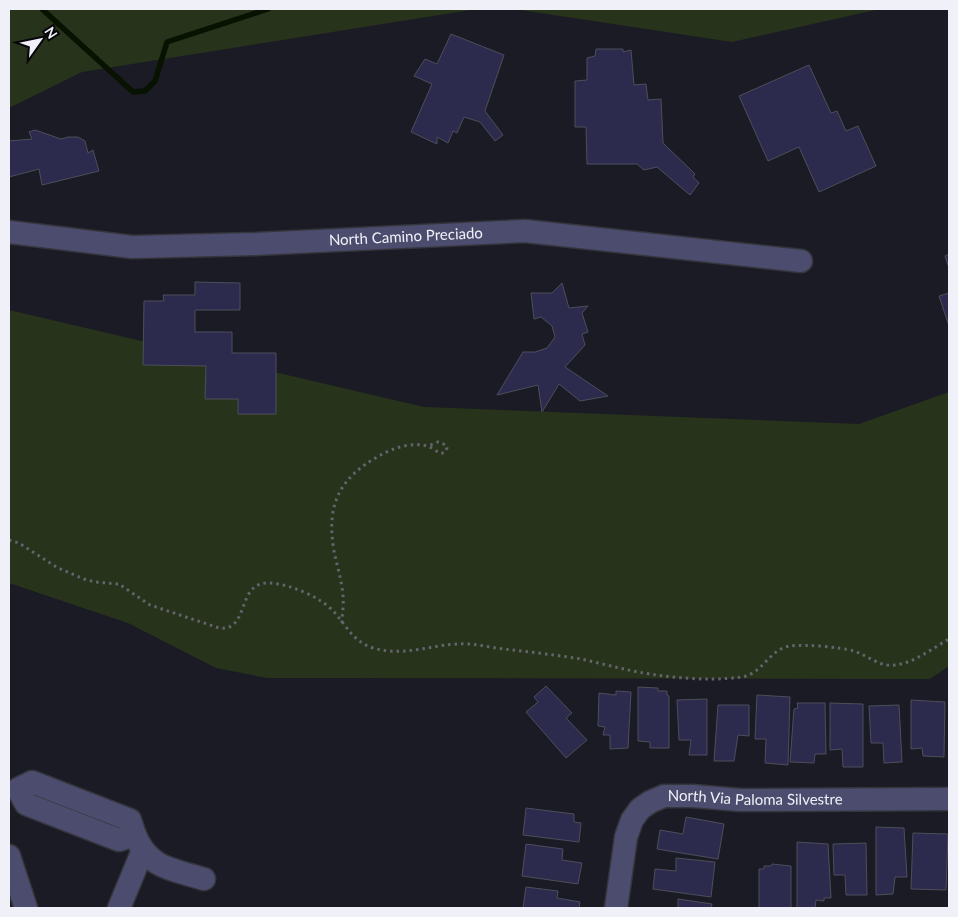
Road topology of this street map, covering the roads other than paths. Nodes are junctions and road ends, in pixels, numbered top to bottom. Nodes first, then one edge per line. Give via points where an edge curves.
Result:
1 (9, 232) edge
2 (801, 261) dead end
3 (13, 788) edge
4 (949, 799) edge
5 (139, 843) junction
6 (9, 856) edge
7 (204, 879) dead end
8 (26, 908) edge
9 (119, 908) edge
10 (616, 908) edge

1 - 2 street, North Camino Preciado via 132,247 525,231
3 - 5 street via 26,804 119,840
4 - 10 street, North Via Paloma Silvestre via 641,798 640,809 626,837
5 - 7 street via 156,863
5 - 9 street
6 - 8 street

